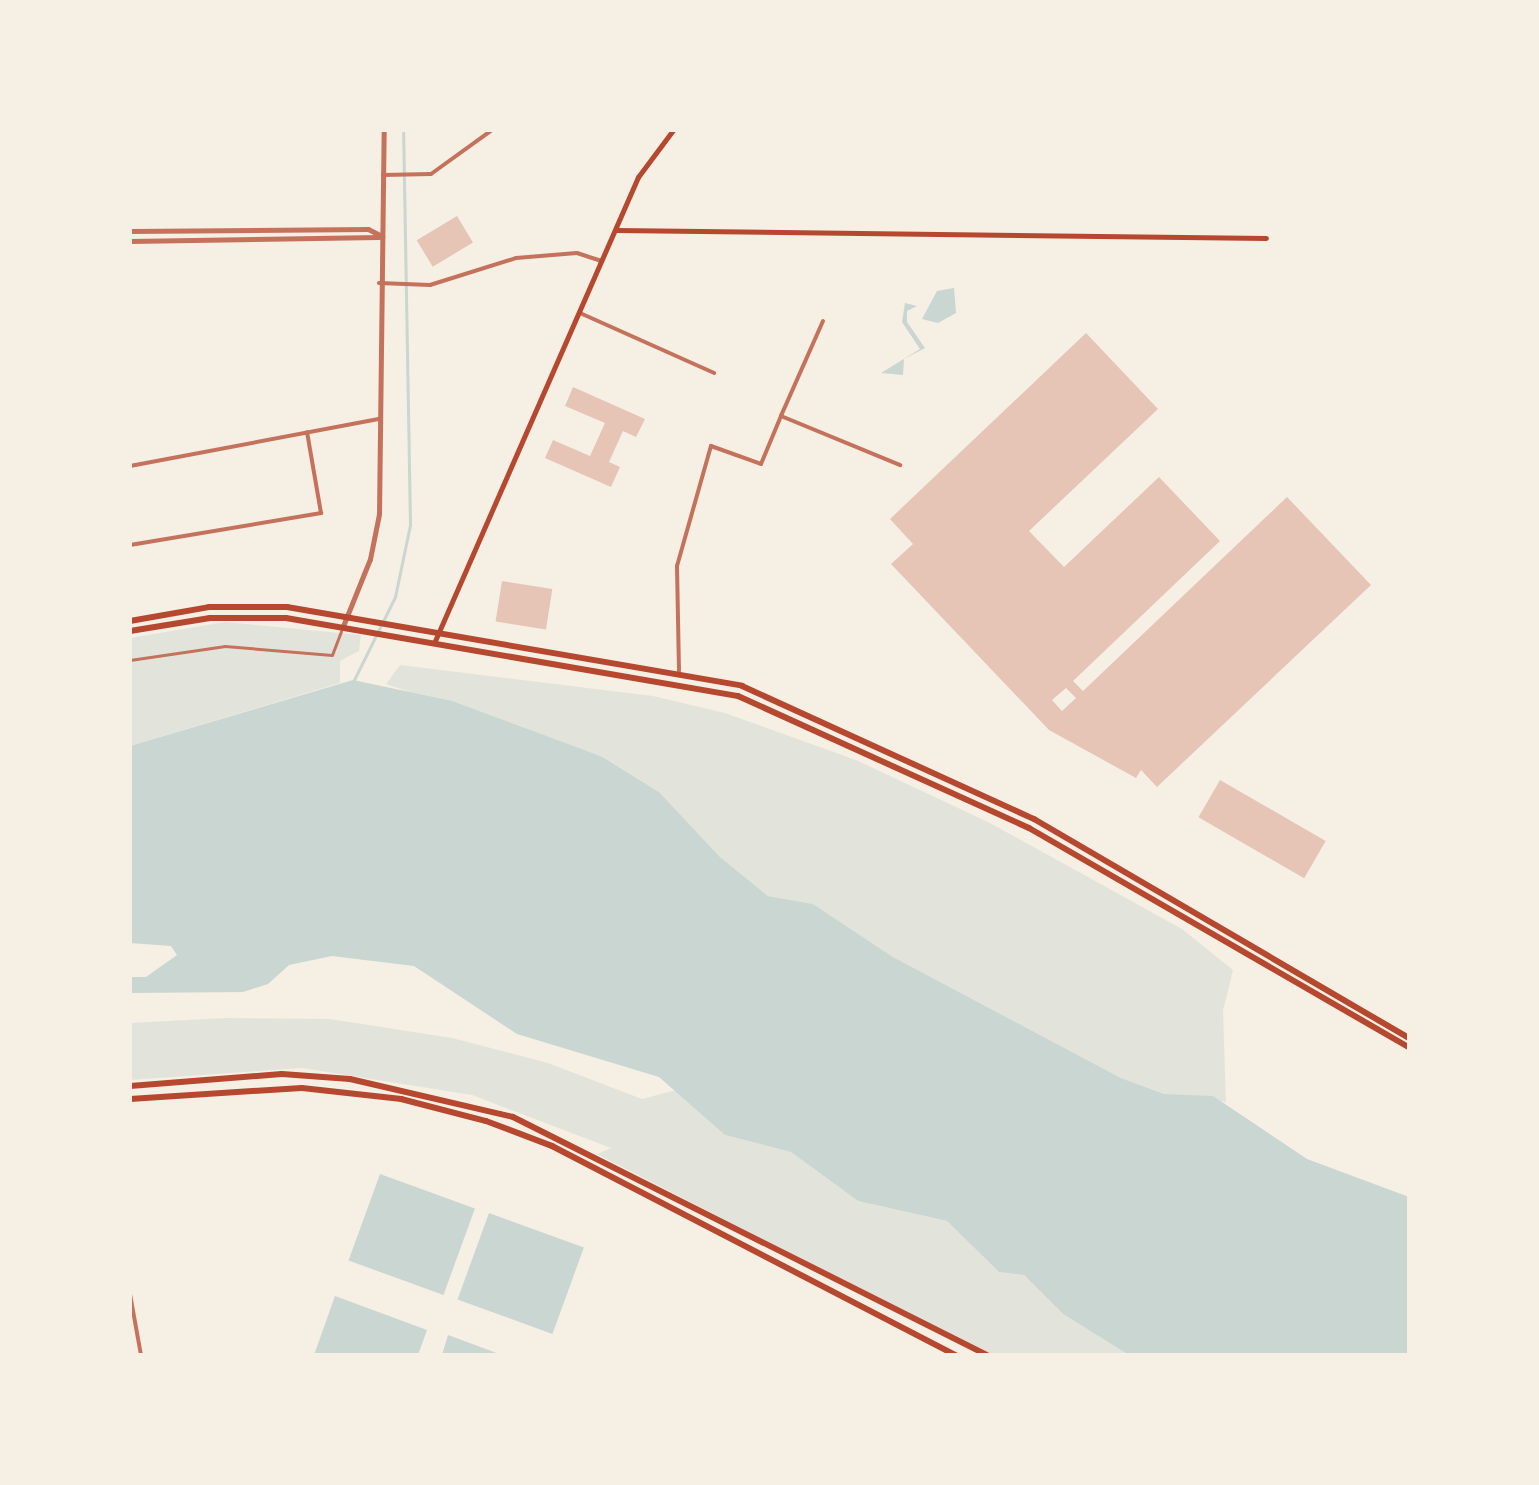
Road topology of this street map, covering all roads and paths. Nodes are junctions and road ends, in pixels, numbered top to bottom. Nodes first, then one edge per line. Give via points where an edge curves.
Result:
1 (384, 130) edge
2 (492, 130) edge
3 (673, 130) edge
4 (383, 175) junction
5 (616, 230) junction
6 (130, 232) edge
7 (382, 236) junction
8 (1266, 238) dead end
9 (130, 242) edge
10 (601, 261) junction
11 (380, 283) junction
12 (580, 313) junction
13 (823, 321) dead end
14 (714, 373) dead end
15 (782, 416) junction
16 (379, 419) junction
17 (308, 432) junction
18 (900, 465) dead end
19 (130, 466) edge
20 (130, 545) edge
21 (346, 617) junction
22 (130, 620) edge
23 (343, 626) junction
24 (130, 631) edge
25 (438, 632) junction
26 (434, 643) junction
27 (130, 660) edge
28 (679, 671) junction
29 (1409, 1038) edge
30 (1409, 1047) edge
31 (130, 1086) edge
32 (130, 1099) edge
33 (130, 1294) edge
34 (142, 1355) edge
35 (956, 1355) edge
36 (988, 1355) edge

1 - 4 street
2 - 4 street via 431,174
3 - 5 main road via 638,177
4 - 7 street
5 - 8 main road
5 - 10 main road
6 - 7 street via 368,228
7 - 9 street
7 - 11 street
10 - 11 street via 577,252 516,258 458,279
10 - 12 main road
11 - 16 street
12 - 14 street
12 - 25 main road
13 - 15 street
15 - 18 street
15 - 28 street via 761,464 711,446 678,566
16 - 17 street
16 - 21 street via 379,514 370,559
17 - 19 street
17 - 20 street via 322,512
21 - 22 main road via 252,606
21 - 23 street
21 - 25 main road
23 - 24 main road via 252,616
23 - 26 main road
23 - 27 street via 332,655 225,646
25 - 26 main road
25 - 28 main road
26 - 30 main road via 738,696 1030,828
28 - 29 main road via 742,686 1034,819
31 - 36 main road via 282,1074 350,1080 498,1112 597,1154
32 - 35 main road via 302,1088 402,1099 486,1121 552,1146
33 - 34 street

